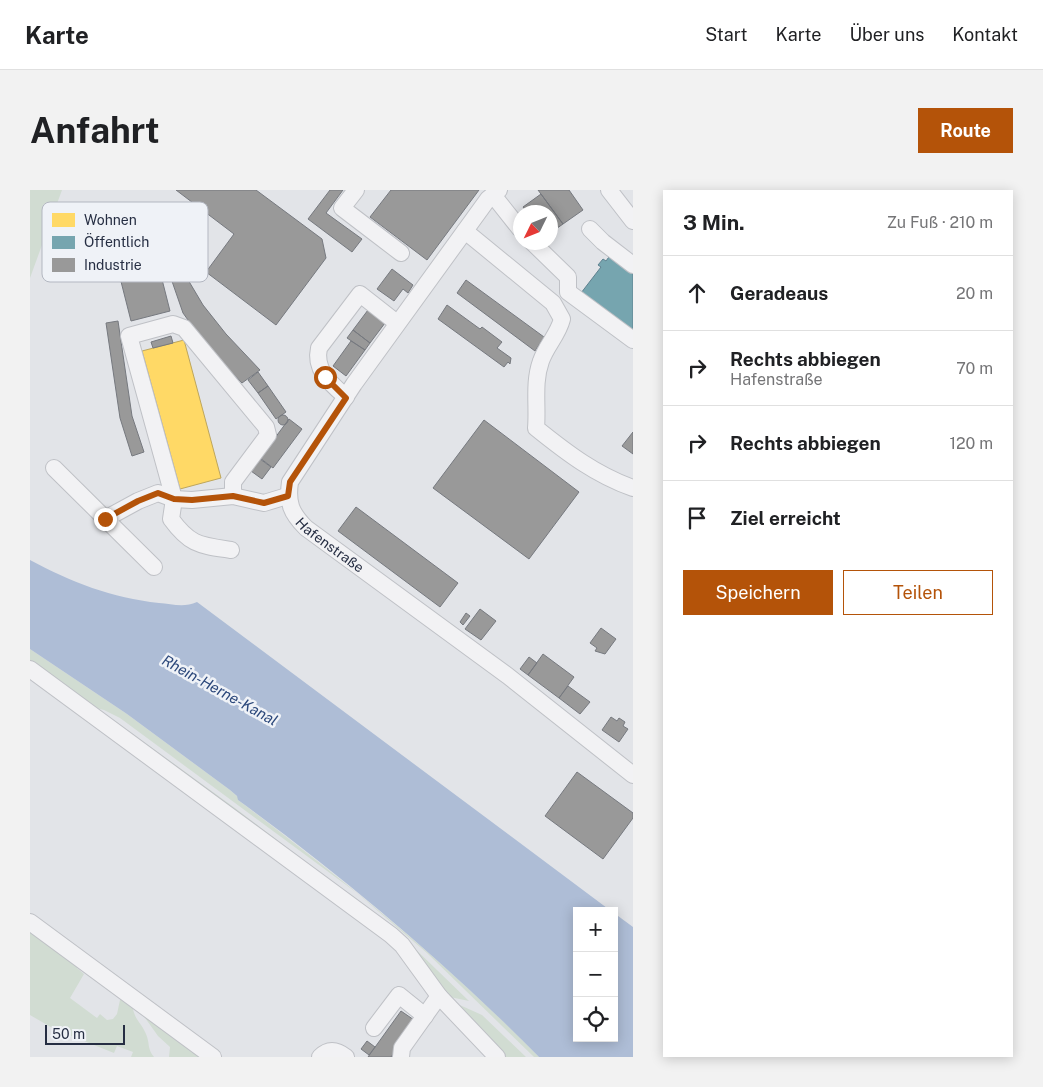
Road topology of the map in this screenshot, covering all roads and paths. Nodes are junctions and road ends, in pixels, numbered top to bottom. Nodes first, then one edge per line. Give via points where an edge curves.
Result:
1 (356, 190) edge
2 (609, 190) edge
3 (496, 192) edge
4 (513, 218) edge
5 (633, 222) edge
6 (590, 229) dead end
7 (465, 231) junction
8 (540, 250) edge
9 (401, 253) dead end
10 (633, 265) edge
11 (397, 323) junction
12 (633, 340) edge
13 (346, 398) junction
14 (54, 468) dead end
15 (633, 488) edge
16 (233, 496) junction
17 (288, 496) junction
18 (174, 499) junction
19 (105, 519) junction
20 (231, 550) dead end
21 (154, 566) dead end
22 (30, 669) edge
23 (633, 775) edge
24 (30, 922) edge
25 (440, 996) junction
26 (425, 1016) junction
27 (374, 1028) dead end
28 (213, 1057) edge
29 (320, 1057) edge
30 (346, 1057) edge
31 (401, 1057) edge
32 (497, 1057) edge

1 - 9 street via 342,208
2 - 5 street
3 - 4 street
3 - 7 street
6 - 10 street
7 - 11 street
7 - 15 street via 554,303 562,319 559,331 541,360 536,382 536,428 579,461 610,480
8 - 12 street via 568,277 568,292
11 - 13 street
11 - 13 street via 360,294 319,348 319,367
13 - 17 street via 290,482
14 - 19 street
16 - 17 street via 264,503
16 - 18 street
16 - 18 street via 234,482 268,435 266,426 184,328 173,324 128,336
17 - 23 street, Hafenstraße via 290,509 306,528 508,676
18 - 19 street via 158,493
18 - 20 street via 170,519 184,536 202,546
19 - 21 street
22 - 25 street via 391,935
24 - 28 street
25 - 26 street
25 - 32 street
26 - 27 street via 399,996
26 - 31 street via 402,1048
29 - 30 street via 329,1050

